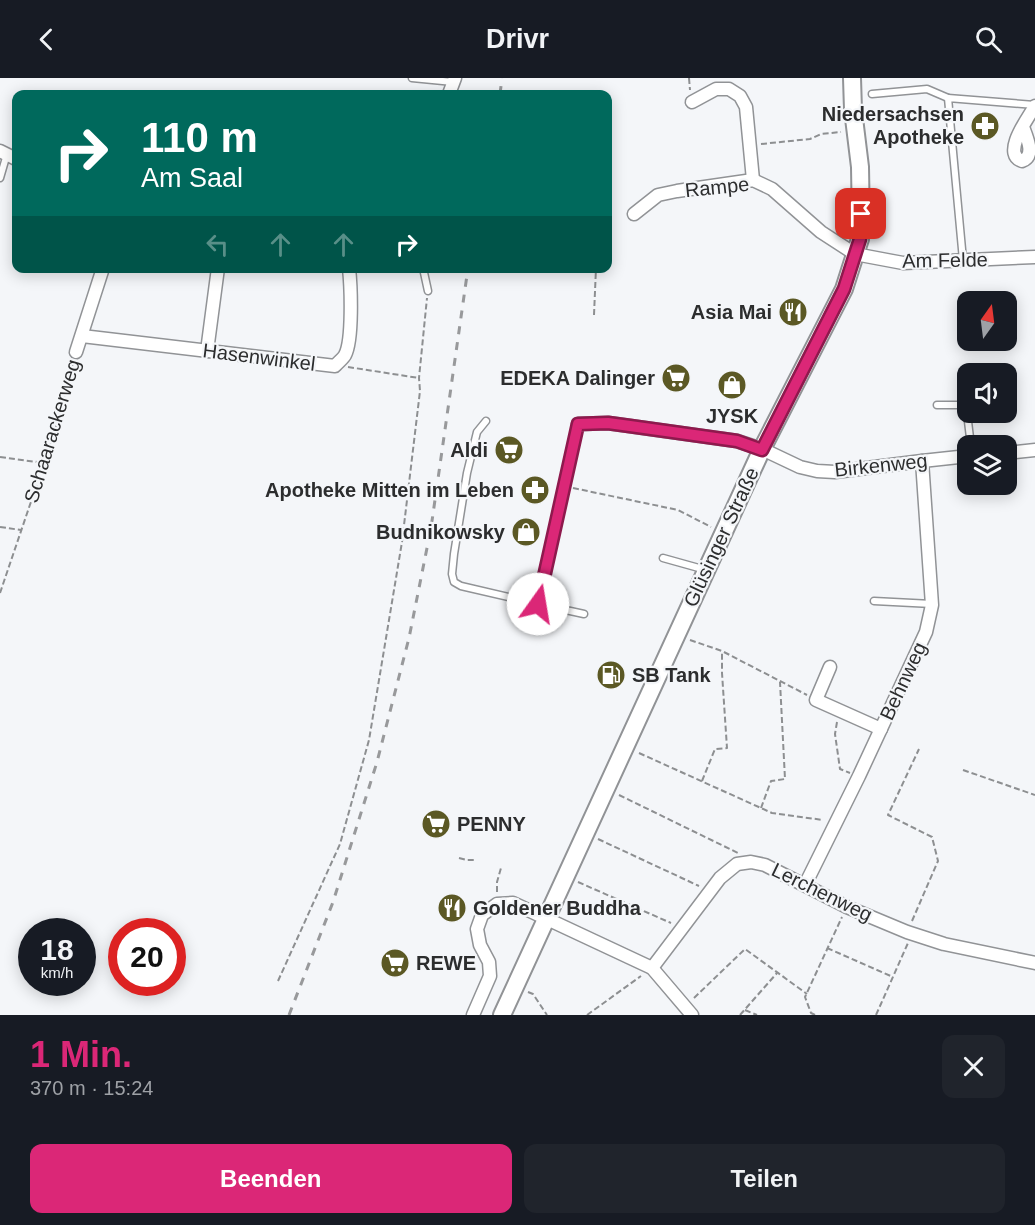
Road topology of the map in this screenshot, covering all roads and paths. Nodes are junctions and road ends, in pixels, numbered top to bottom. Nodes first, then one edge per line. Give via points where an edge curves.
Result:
1 (412, 78) edge
2 (852, 78) edge
3 (454, 80) edge
4 (872, 94) dead end
5 (948, 98) junction
6 (692, 102) dead end
7 (1035, 106) edge
8 (1023, 128) dead end
9 (856, 131) junction
10 (749, 145) junction
11 (8, 155) edge
12 (0, 178) edge
13 (753, 180) junction
14 (634, 214) dead end
15 (855, 254) junction
16 (1035, 257) edge
17 (963, 260) junction
18 (101, 273) edge
19 (217, 273) edge
20 (350, 273) edge
21 (424, 273) edge
22 (596, 273) edge
23 (428, 291) joint
24 (594, 315) dead end
25 (81, 336) junction
26 (207, 351) junction
27 (76, 352) joint
28 (335, 366) junction
29 (419, 378) junction
30 (937, 405) dead end
31 (486, 421) dead end
32 (578, 424) joint
33 (970, 435) edge
34 (762, 450) junction
35 (1035, 450) edge
36 (1017, 452) edge
37 (0, 457) edge
38 (957, 457) edge
39 (922, 460) junction
40 (44, 463) junction
41 (565, 487) junction
42 (0, 527) edge
43 (21, 531) junction
44 (723, 534) junction
45 (663, 558) dead end
46 (706, 570) junction
47 (0, 593) edge
48 (874, 601) dead end
49 (538, 604) junction
50 (932, 604) junction
51 (584, 614) dead end
52 (676, 635) junction
53 (722, 651) junction
54 (830, 667) dead end
55 (780, 682) junction
56 (816, 700) junction
57 (840, 711) junction
58 (881, 729) junction
59 (625, 747) junction
60 (919, 749) dead end
61 (963, 770) dead end
62 (859, 776) junction
63 (702, 780) junction
64 (606, 788) junction
65 (1035, 795) edge
66 (760, 808) junction
67 (836, 822) junction
68 (585, 834) junction
69 (459, 858) dead end
70 (474, 860) dead end
71 (751, 862) junction
72 (501, 868) dead end
73 (565, 876) junction
74 (805, 885) junction
75 (710, 891) junction
76 (497, 904) junction
77 (847, 907) junction
78 (547, 918) junction
79 (682, 928) junction
80 (909, 932) junction
81 (827, 948) junction
82 (1035, 963) edge
83 (652, 968) junction
84 (777, 973) junction
85 (892, 977) junction
86 (278, 981) dead end
87 (516, 985) junction
88 (807, 994) junction
89 (745, 1010) junction
90 (688, 1011) edge
91 (473, 1015) edge
92 (502, 1015) edge
93 (547, 1015) edge
94 (587, 1015) edge
95 (740, 1015) edge
96 (757, 1015) edge
97 (815, 1015) edge
98 (876, 1015) edge

1 - 3 lane
2 - 9 main road, Glüsinger Straße
4 - 5 lane via 927,89
5 - 7 lane
5 - 17 lane
6 - 10 street via 716,89 729,89 740,96 746,107
7 - 8 street
9 - 10 path
9 - 15 main road, Glüsinger Straße via 861,226
10 - 13 street
11 - 12 lane
13 - 14 street, Rampe via 658,195
13 - 15 street, Rampe via 772,189 821,232
15 - 17 street, Am Felde via 903,262
15 - 34 main road, Glüsinger Straße via 844,289
16 - 17 street, Am Felde
18 - 25 street, Schaarackerweg
19 - 26 street
20 - 28 street, Hasenwinkel via 350,341
21 - 23 lane
22 - 24 path
23 - 29 path
25 - 26 street, Hasenwinkel
25 - 27 street, Schaarackerweg
26 - 28 street, Hasenwinkel
27 - 40 path, Schaarackerweg
28 - 29 path
29 - 86 path via 402,542 369,740 340,844
30 - 33 lane via 966,405
31 - 49 lane via 477,432 467,473 454,582
32 - 34 street, Birkenweg via 608,423 737,441
32 - 41 lane
34 - 39 street, Birkenweg via 817,471
34 - 44 main road, Glüsinger Straße
35 - 36 street
37 - 40 path
38 - 39 street, Birkenweg
39 - 50 street, Behnweg
40 - 43 path, Schaarackerweg
41 - 44 path via 678,510
41 - 49 lane
42 - 43 path
43 - 47 path, Schaarackerweg
44 - 46 main road, Glüsinger Straße
45 - 46 lane
46 - 52 main road, Glüsinger Straße
48 - 50 lane
49 - 51 lane
50 - 58 street, Behnweg via 926,632
52 - 53 path
52 - 59 main road, Glüsinger Straße
53 - 55 path
53 - 63 path via 727,748 715,749
54 - 56 street
55 - 56 path
55 - 66 path via 785,779 771,782
56 - 57 street
57 - 58 street
57 - 62 path via 835,734 840,769
58 - 62 street, Behnweg
59 - 63 path
59 - 64 main road, Glüsinger Straße
60 - 80 path via 888,815 932,837 938,861
61 - 65 path
62 - 67 street, Behnweg
63 - 66 path
64 - 68 main road, Glüsinger Straße
64 - 71 path
66 - 67 path
67 - 74 street, Behnweg
68 - 73 main road, Glüsinger Straße
68 - 75 path
69 - 70 path
71 - 74 street, Lerchenweg
71 - 75 street, Lerchenweg via 737,864
72 - 76 path
73 - 78 main road, Glüsinger Straße
73 - 79 path
74 - 77 street, Lerchenweg
75 - 79 street, Lerchenweg
76 - 78 street via 513,903
76 - 91 street via 482,915 477,929 490,976
77 - 80 street, Lerchenweg
77 - 81 path
78 - 83 street
78 - 87 main road, Glüsinger Straße
79 - 83 street, Lerchenweg
80 - 82 street, Lerchenweg via 944,944
80 - 85 path
81 - 85 path
81 - 88 path
83 - 90 street
83 - 94 path
84 - 88 path
84 - 89 path
84 - 90 path via 745,949
85 - 98 path
87 - 92 main road, Glüsinger Straße
87 - 93 path via 532,994
88 - 97 path via 805,998
89 - 95 path
89 - 96 path

